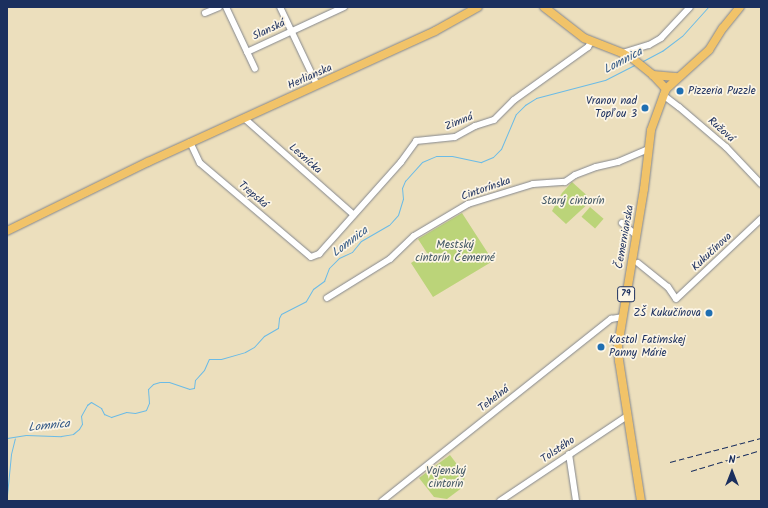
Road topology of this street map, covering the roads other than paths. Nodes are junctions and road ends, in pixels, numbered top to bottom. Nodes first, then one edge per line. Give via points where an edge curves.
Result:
1 (220, 7) edge
2 (226, 7) edge
3 (280, 7) edge
4 (344, 7) edge
5 (478, 7) edge
6 (544, 7) edge
7 (690, 7) edge
8 (740, 7) edge
9 (205, 13) dead end
10 (290, 32) junction
11 (591, 42) junction
12 (247, 52) junction
13 (622, 52) junction
14 (255, 69) dead end
15 (653, 74) junction
16 (678, 77) junction
17 (317, 86) junction
18 (664, 92) junction
19 (244, 118) junction
20 (190, 142) junction
21 (648, 149) junction
22 (761, 184) edge
23 (353, 214) junction
24 (761, 219) edge
25 (622, 223) dead end
26 (7, 230) edge
27 (636, 235) junction
28 (311, 257) joint
29 (638, 263) dead end
30 (327, 298) dead end
31 (622, 317) junction
32 (627, 416) junction
33 (570, 454) junction
34 (382, 501) edge
35 (500, 501) edge
36 (576, 501) edge
37 (641, 501) edge

1 - 9 street
2 - 12 street
3 - 10 street
4 - 10 street, Slanská
5 - 17 main road, Herlianska via 435,31
6 - 11 main road
7 - 13 street via 661,38 649,45
8 - 16 main road, Čemernianska / 79 via 709,50
10 - 12 street, Slanská
10 - 17 street
11 - 13 main road
11 - 23 street, Zimná via 588,47 514,100 494,120 475,126 455,137 416,141 401,162
12 - 14 street
13 - 15 main road
15 - 16 main road
15 - 18 main road
16 - 18 main road, Čemernianska / 79
17 - 19 main road, Herlianska
18 - 21 main road, Čemernianska / 79 via 651,130
18 - 22 street, Ružová via 726,148
19 - 20 main road, Herlianska
19 - 23 street, Lesnícka
20 - 26 main road, Herlianska
20 - 28 street, Trepská via 200,163
21 - 27 main road, Čemernianska / 79
21 - 30 street, Cintorínska via 618,162 575,175 565,182 532,184 468,204 414,236 390,259
23 - 28 street, Zimná via 318,254
24 - 29 street, Kukučínova via 676,299 668,287
25 - 27 street
27 - 31 main road, Čemernianska / 79
31 - 32 main road, Čemernianska / 79 via 618,354
31 - 34 street, Tehelná via 611,319
32 - 33 street, Tolstého
32 - 37 main road, Čemernianska / 79
33 - 35 street, Tolstého
33 - 36 street

